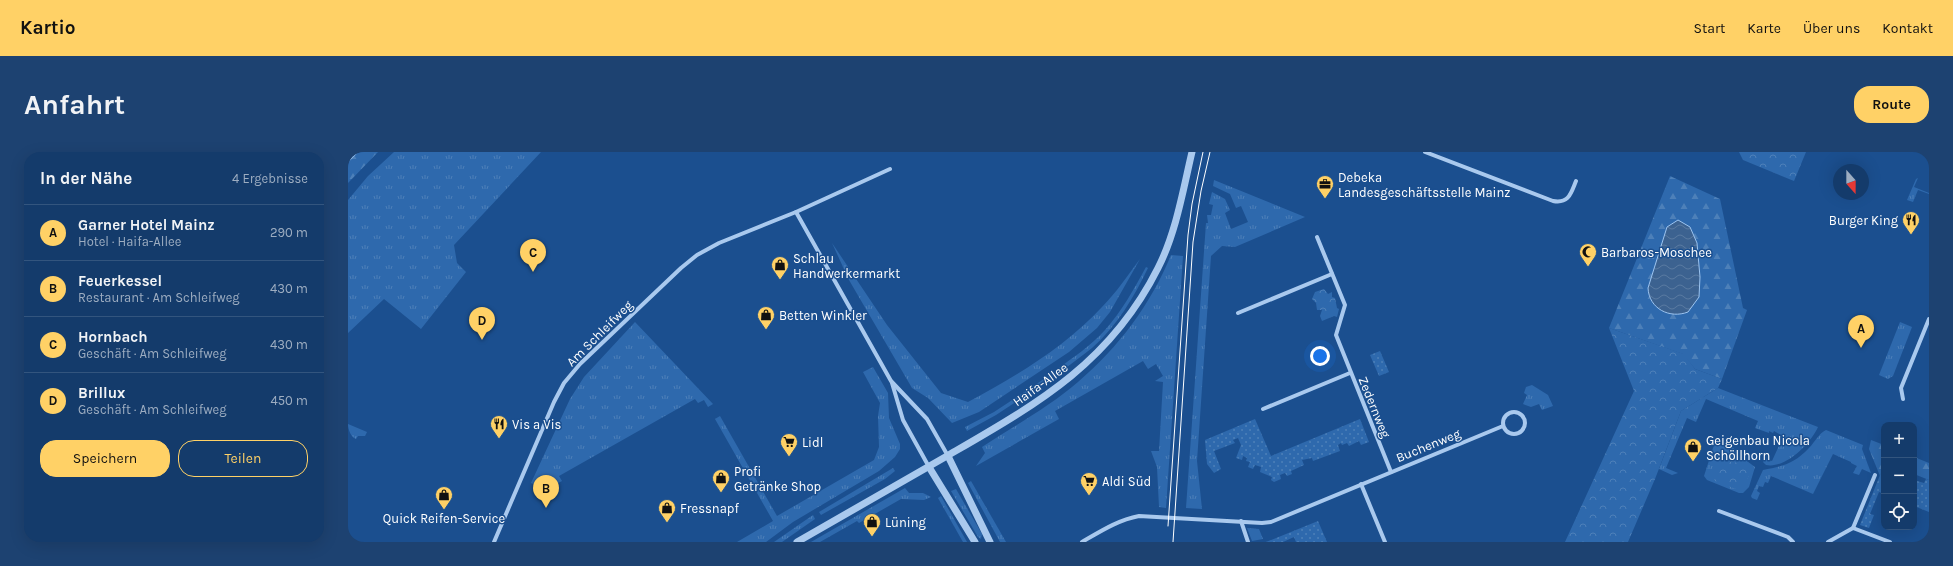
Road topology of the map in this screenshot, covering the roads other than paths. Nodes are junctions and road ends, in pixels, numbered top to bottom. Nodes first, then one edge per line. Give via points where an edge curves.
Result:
1 (1192, 152) edge
2 (1425, 152) edge
3 (890, 169) dead end
4 (1576, 181) dead end
5 (796, 212) junction
6 (1317, 237) dead end
7 (1332, 274) junction
8 (1238, 312) dead end
9 (1929, 319) edge
10 (1350, 373) junction
11 (892, 381) junction
12 (1903, 399) dead end
13 (1263, 408) dead end
14 (1504, 426) junction
15 (948, 456) junction
16 (930, 467) junction
17 (1391, 472) junction
18 (1875, 475) dead end
19 (1361, 484) junction
20 (1719, 511) dead end
21 (1241, 521) junction
22 (1853, 528) junction
23 (494, 542) edge
24 (797, 542) edge
25 (975, 542) edge
26 (990, 542) edge
27 (1082, 542) edge
28 (1248, 542) edge
29 (1385, 542) edge
30 (1793, 542) edge
31 (1828, 542) edge
32 (1890, 542) edge

1 - 15 street, Haifa-Allee via 1166,249 1152,280 1131,313 1085,366 1054,391 995,430
2 - 4 street via 1553,201 1564,202
3 - 5 street, Am Schleifweg
5 - 11 street
5 - 23 street, Am Schleifweg via 719,243 697,255 580,364 564,383 554,402
6 - 7 street, Zedernweg
7 - 8 street
7 - 10 street, Zedernweg via 1345,305 1336,335
9 - 12 street via 1901,388
10 - 13 street, Zedernweg
10 - 17 street, Zedernweg
11 - 15 street via 927,419
11 - 16 street via 903,420
14 - 14 street, Buchenweg via 1508,432 1517,434 1524,428 1525,419 1518,413 1509,413 1505,417
14 - 17 street, Buchenweg
15 - 16 street, Haifa-Allee
15 - 26 street
16 - 24 street, Haifa-Allee
16 - 25 street
17 - 19 street, Buchenweg
18 - 22 street
19 - 21 street, Buchenweg via 1271,522
19 - 29 street
20 - 30 street
21 - 27 street, Buchenweg via 1150,515 1126,518
21 - 28 street
22 - 31 street
22 - 32 street

